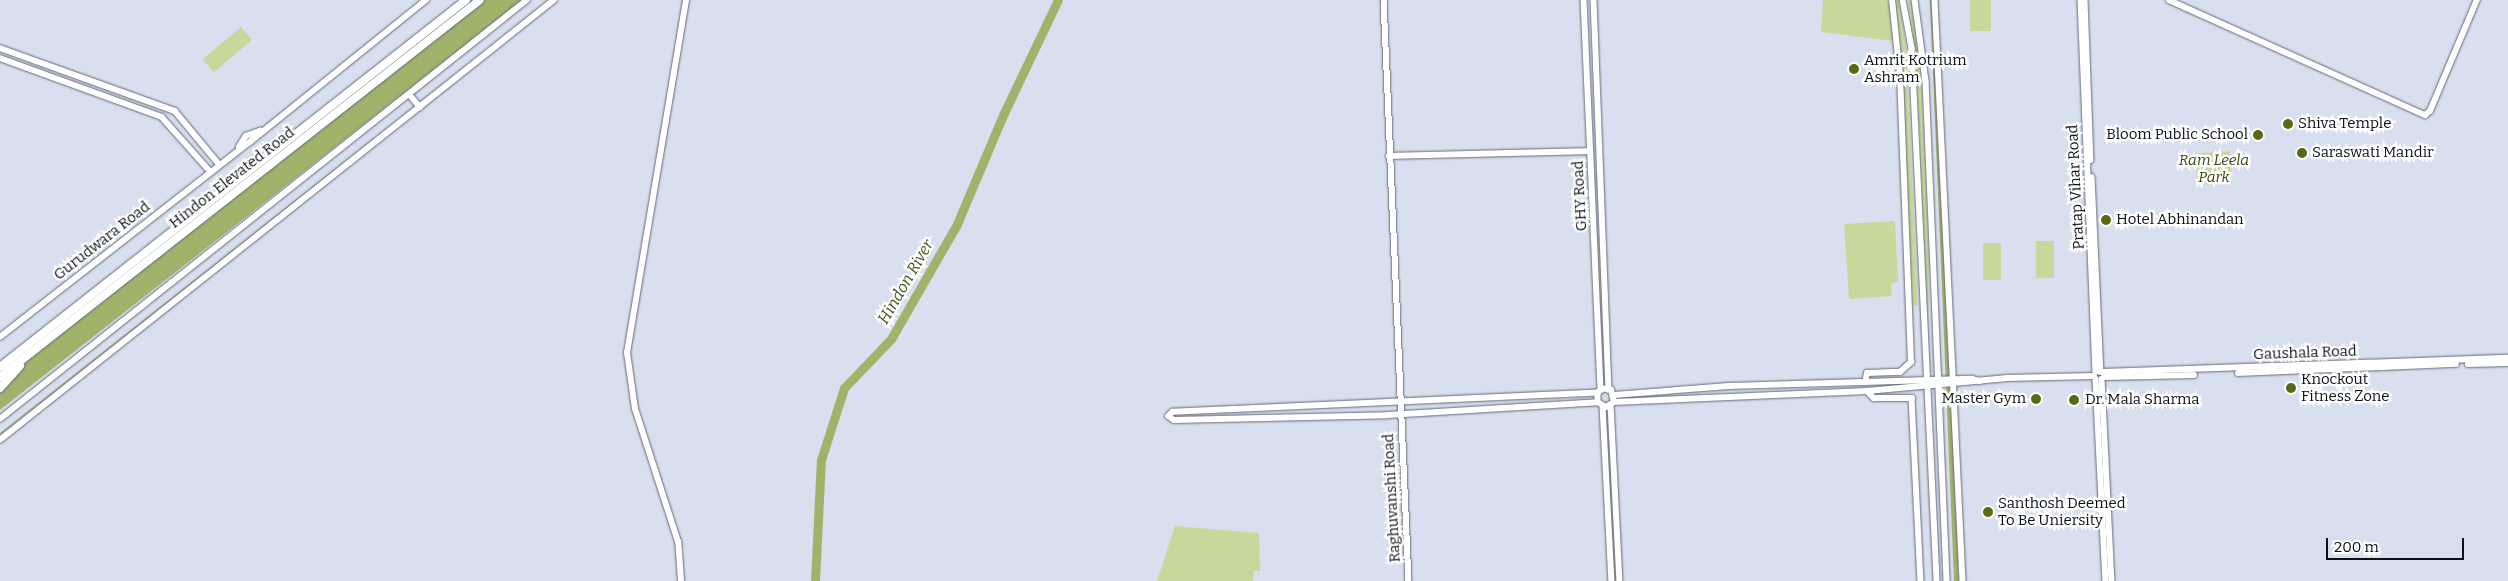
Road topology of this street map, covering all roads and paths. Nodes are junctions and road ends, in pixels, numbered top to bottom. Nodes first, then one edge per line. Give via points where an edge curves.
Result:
1 (426, 0) edge
2 (466, 0) edge
3 (480, 0) edge
4 (527, 0) edge
5 (554, 0) edge
6 (686, 0) edge
7 (1384, 0) edge
8 (1584, 0) edge
9 (1594, 0) edge
10 (1892, 0) edge
11 (1903, 0) edge
12 (1915, 0) edge
13 (1935, 0) edge
14 (2080, 0) edge
15 (2085, 0) edge
16 (2169, 0) edge
17 (2477, 0) edge
18 (0, 48) edge
19 (0, 58) edge
20 (412, 96) junction
21 (419, 105) junction
22 (1590, 151) junction
23 (1388, 156) junction
24 (219, 164) junction
25 (210, 170) junction
26 (0, 337) edge
27 (33, 352) junction
28 (2508, 358) edge
29 (2508, 363) edge
30 (0, 367) edge
31 (2099, 375) junction
32 (0, 377) edge
33 (1927, 380) junction
34 (1865, 382) junction
35 (1946, 383) junction
36 (1819, 384) junction
37 (1927, 387) junction
38 (0, 388) edge
39 (1599, 392) junction
40 (1612, 392) junction
41 (1867, 392) junction
42 (1820, 394) junction
43 (1400, 402) junction
44 (1613, 403) junction
45 (1600, 404) junction
46 (1401, 414) junction
47 (0, 419) edge
48 (0, 440) edge
49 (681, 581) edge
50 (1408, 581) edge
51 (1612, 581) edge
52 (1620, 581) edge
53 (1921, 581) edge
54 (1937, 581) edge
55 (1947, 581) edge
56 (1963, 581) edge
57 (2106, 581) edge
58 (2112, 581) edge

1 - 24 street, Gurudwara Road via 262,130 246,136 237,149
2 - 30 highway, Hindon Elevated Road
3 - 27 highway, Hindon Elevated Road
4 - 20 street
5 - 21 street
6 - 49 street via 627,353 635,409 677,538
7 - 23 street, Raghuvanshi Road
8 - 22 street, GHY Road
9 - 40 street, GHY Road
10 - 34 street via 1899,66 1911,362 1900,372 1867,373
11 - 33 street via 1912,48
12 - 35 street via 1926,81 1933,254
13 - 35 street
14 - 31 street, Pratap Vihar Road
15 - 31 street, Pratap Vihar Road
16 - 17 street via 2424,115 2430,111
18 - 24 street via 175,111
19 - 25 street via 162,118
20 - 21 street
20 - 47 street
21 - 48 street
22 - 23 street
22 - 39 street, GHY Road
23 - 43 street, Raghuvanshi Road
24 - 25 street, Gurudwara Road
25 - 26 street, Gurudwara Road
27 - 32 highway, Hindon Elevated Road
27 - 38 highway
28 - 31 street, Gaushala Road
29 - 31 street, Gaushala Road
31 - 35 street
31 - 57 street, Pratap Vihar Road
31 - 58 street, Pratap Vihar Road
33 - 34 street
33 - 35 street
33 - 37 street
34 - 36 street
35 - 37 street
35 - 55 street
35 - 56 street
36 - 40 street
36 - 42 street
37 - 41 street
37 - 54 street
39 - 40 street
39 - 43 street
39 - 45 street, GHY Road
40 - 44 street, GHY Road
41 - 42 street
41 - 53 street via 1874,398 1912,398
42 - 44 street
43 - 46 street, Raghuvanshi Road
43 - 46 street via 1173,412 1169,416 1174,420
44 - 45 street
44 - 52 street, GHY Road
45 - 46 street
45 - 51 street, GHY Road
46 - 50 street, Raghuvanshi Road

